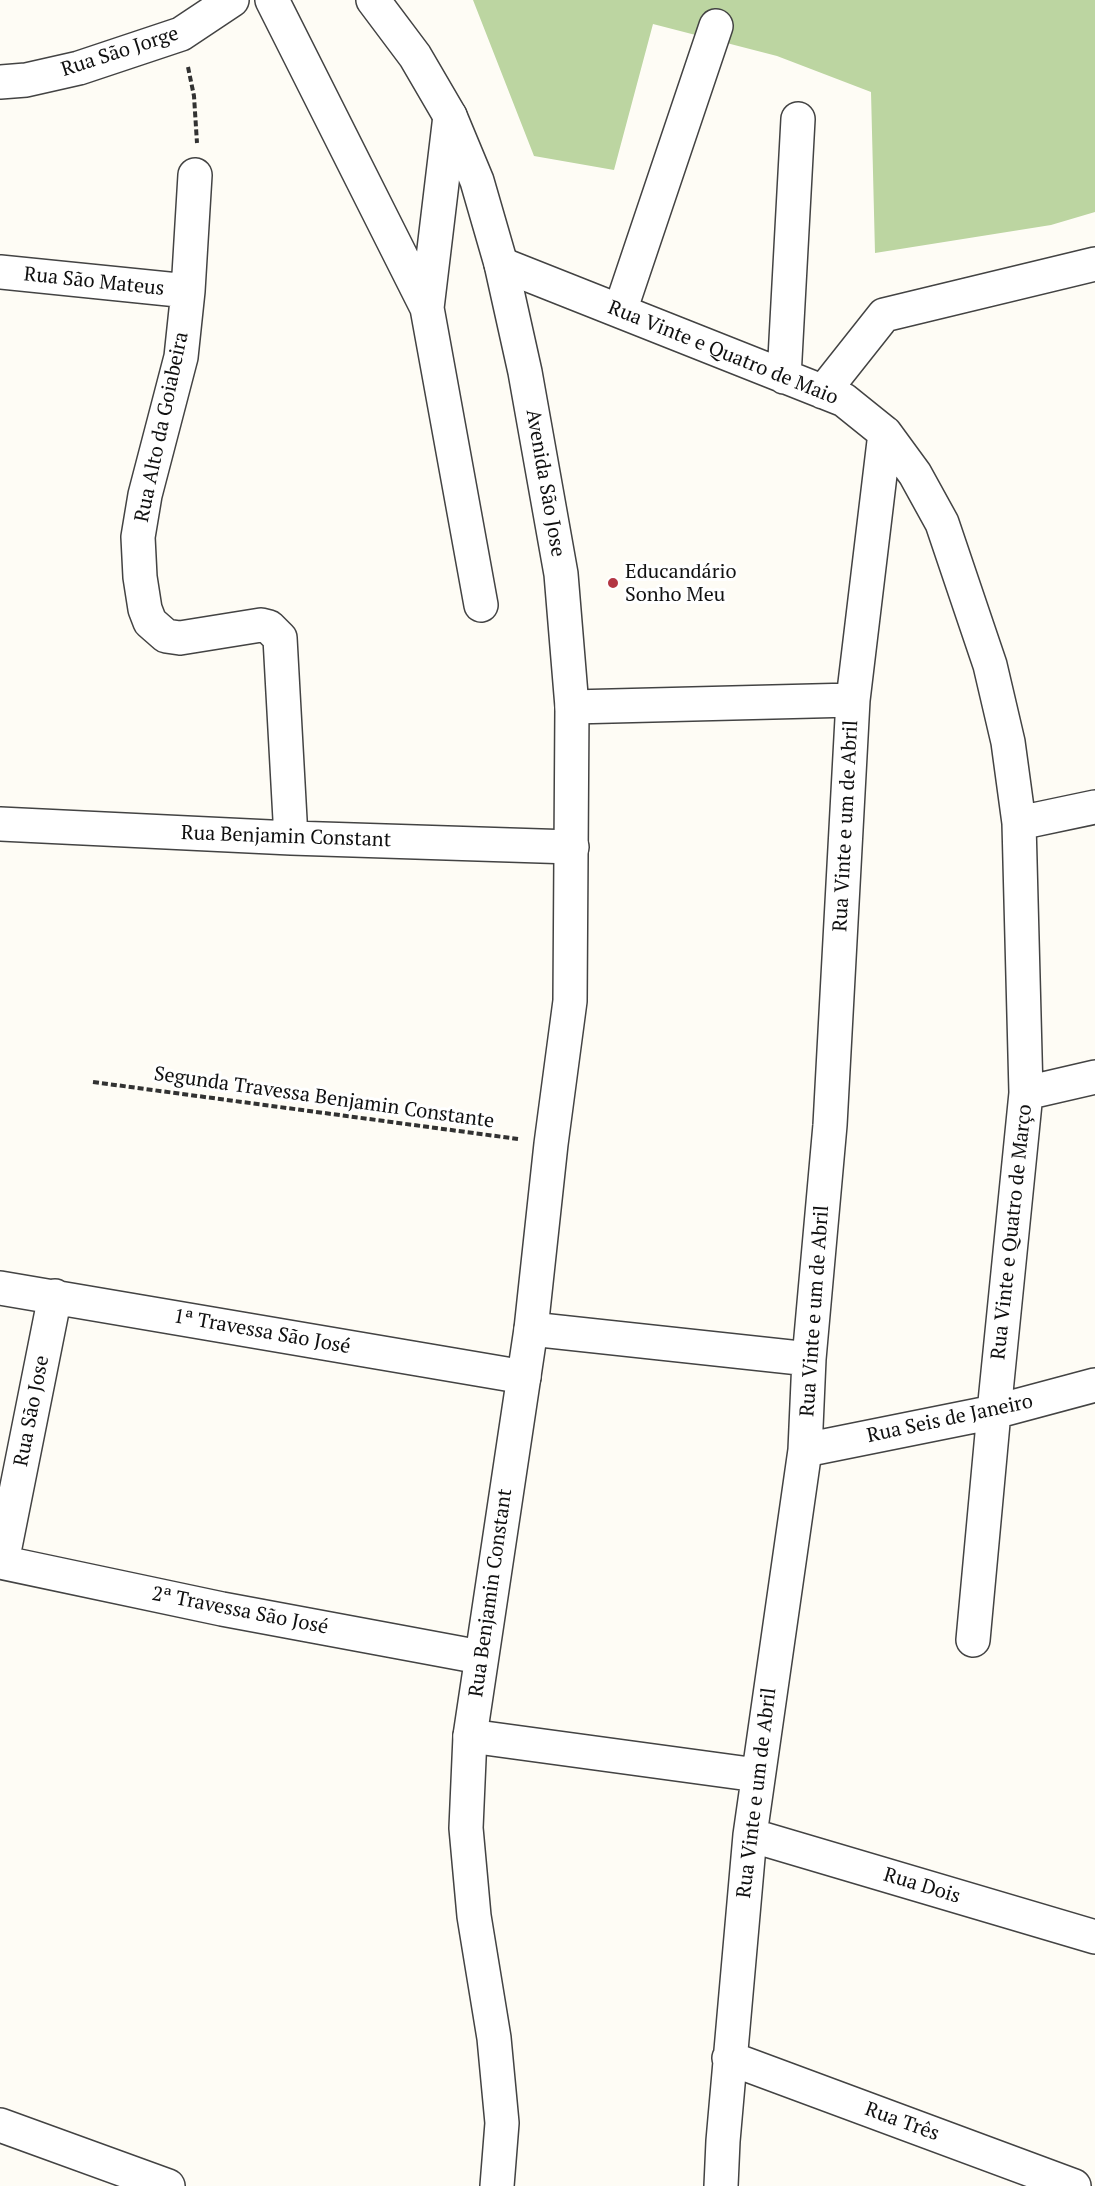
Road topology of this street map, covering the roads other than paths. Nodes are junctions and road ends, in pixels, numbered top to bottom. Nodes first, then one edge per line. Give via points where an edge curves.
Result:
1 (232, 0) edge
2 (272, 0) edge
3 (373, 0) edge
4 (716, 26) dead end
5 (0, 82) edge
6 (450, 116) junction
7 (798, 119) dead end
8 (195, 175) road end
9 (501, 264) junction
10 (1095, 264) edge
11 (1, 276) edge
12 (188, 291) junction
13 (427, 308) junction
14 (620, 311) junction
15 (784, 377) junction
16 (823, 392) junction
17 (885, 433) junction
18 (481, 605) dead end
19 (853, 700) junction
20 (572, 707) junction
21 (1095, 807) edge
22 (1019, 823) junction
23 (0, 824) edge
24 (291, 838) junction
25 (572, 847) junction
26 (570, 1001) joint
27 (1095, 1077) edge
28 (1026, 1093) junction
29 (0, 1288) edge
30 (55, 1296) junction
31 (531, 1329) junction
32 (809, 1359) junction
33 (524, 1377) junction
34 (1095, 1385) edge
35 (994, 1412) junction
36 (805, 1450) junction
37 (1, 1562) edge
38 (974, 1640) dead end
39 (480, 1657) junction
40 (470, 1736) junction
41 (757, 1775) junction
42 (750, 1835) junction
43 (1095, 1937) edge
44 (729, 2058) junction
45 (0, 2125) edge
46 (168, 2186) edge
47 (497, 2186) edge
48 (721, 2186) edge
49 (1074, 2186) edge

1 - 5 street, Rua São Jorge via 182,34 78,68
2 - 13 street
3 - 6 street, Avenida São Jose via 415,56
4 - 14 street
6 - 9 street, Avenida São Jose via 477,182
6 - 13 street
7 - 15 street
8 - 12 street, Rua Alto da Goiabeira
9 - 14 street, Rua Vinte e Quatro de Maio
9 - 20 street, Avenida São Jose via 525,372 561,574
10 - 16 street via 884,315
11 - 12 street, Rua São Mateus
12 - 24 street, Rua Alto da Goiabeira via 181,357 138,537 145,609 150,622 166,636 180,638 261,625 280,638
13 - 18 street
14 - 15 street, Rua Vinte e Quatro de Maio
15 - 16 street, Rua Vinte e Quatro de Maio
16 - 17 street, Rua Vinte e Quatro de Maio via 844,400
17 - 19 street, Rua Vinte e um de Abril
17 - 22 street, Rua Vinte e Quatro de Maio via 915,474 945,534 990,665 1008,742
19 - 20 street
19 - 32 street, Rua Vinte e um de Abril via 830,1125
20 - 25 street, Avenida São Jose
21 - 22 street
22 - 28 street, Rua Vinte e Quatro de Março
23 - 24 street, Rua Benjamin Constant
24 - 25 street, Rua Benjamin Constant
25 - 26 street, Avenida São Jose
26 - 31 street, Rua Benjamin Constant
27 - 28 street
28 - 35 street, Rua Vinte e Quatro de Março
29 - 30 street, 1ª Travessa São José
30 - 33 street, 1ª Travessa São José
30 - 37 street, Rua São Jose
31 - 32 street
31 - 33 street, Rua Benjamin Constant
32 - 36 street, Rua Vinte e um de Abril
33 - 39 street, Rua Benjamin Constant
34 - 35 street, Rua Seis de Janeiro
35 - 36 street, Rua Seis de Janeiro
35 - 38 street, Rua Vinte e Quatro de Março
36 - 41 street, Rua Vinte e um de Abril
37 - 39 street, 2ª Travessa São José via 222,1609
39 - 40 street, Rua Benjamin Constant
40 - 41 street
40 - 47 street, Rua Benjamin Constant via 466,1828 474,1916 495,2038 502,2123
41 - 42 street, Rua Vinte e um de Abril
42 - 43 street, Rua Dois
42 - 44 street, Rua Vinte e um de Abril
44 - 48 street, Rua Vinte e um de Abril
44 - 49 street, Rua Três
45 - 46 street

